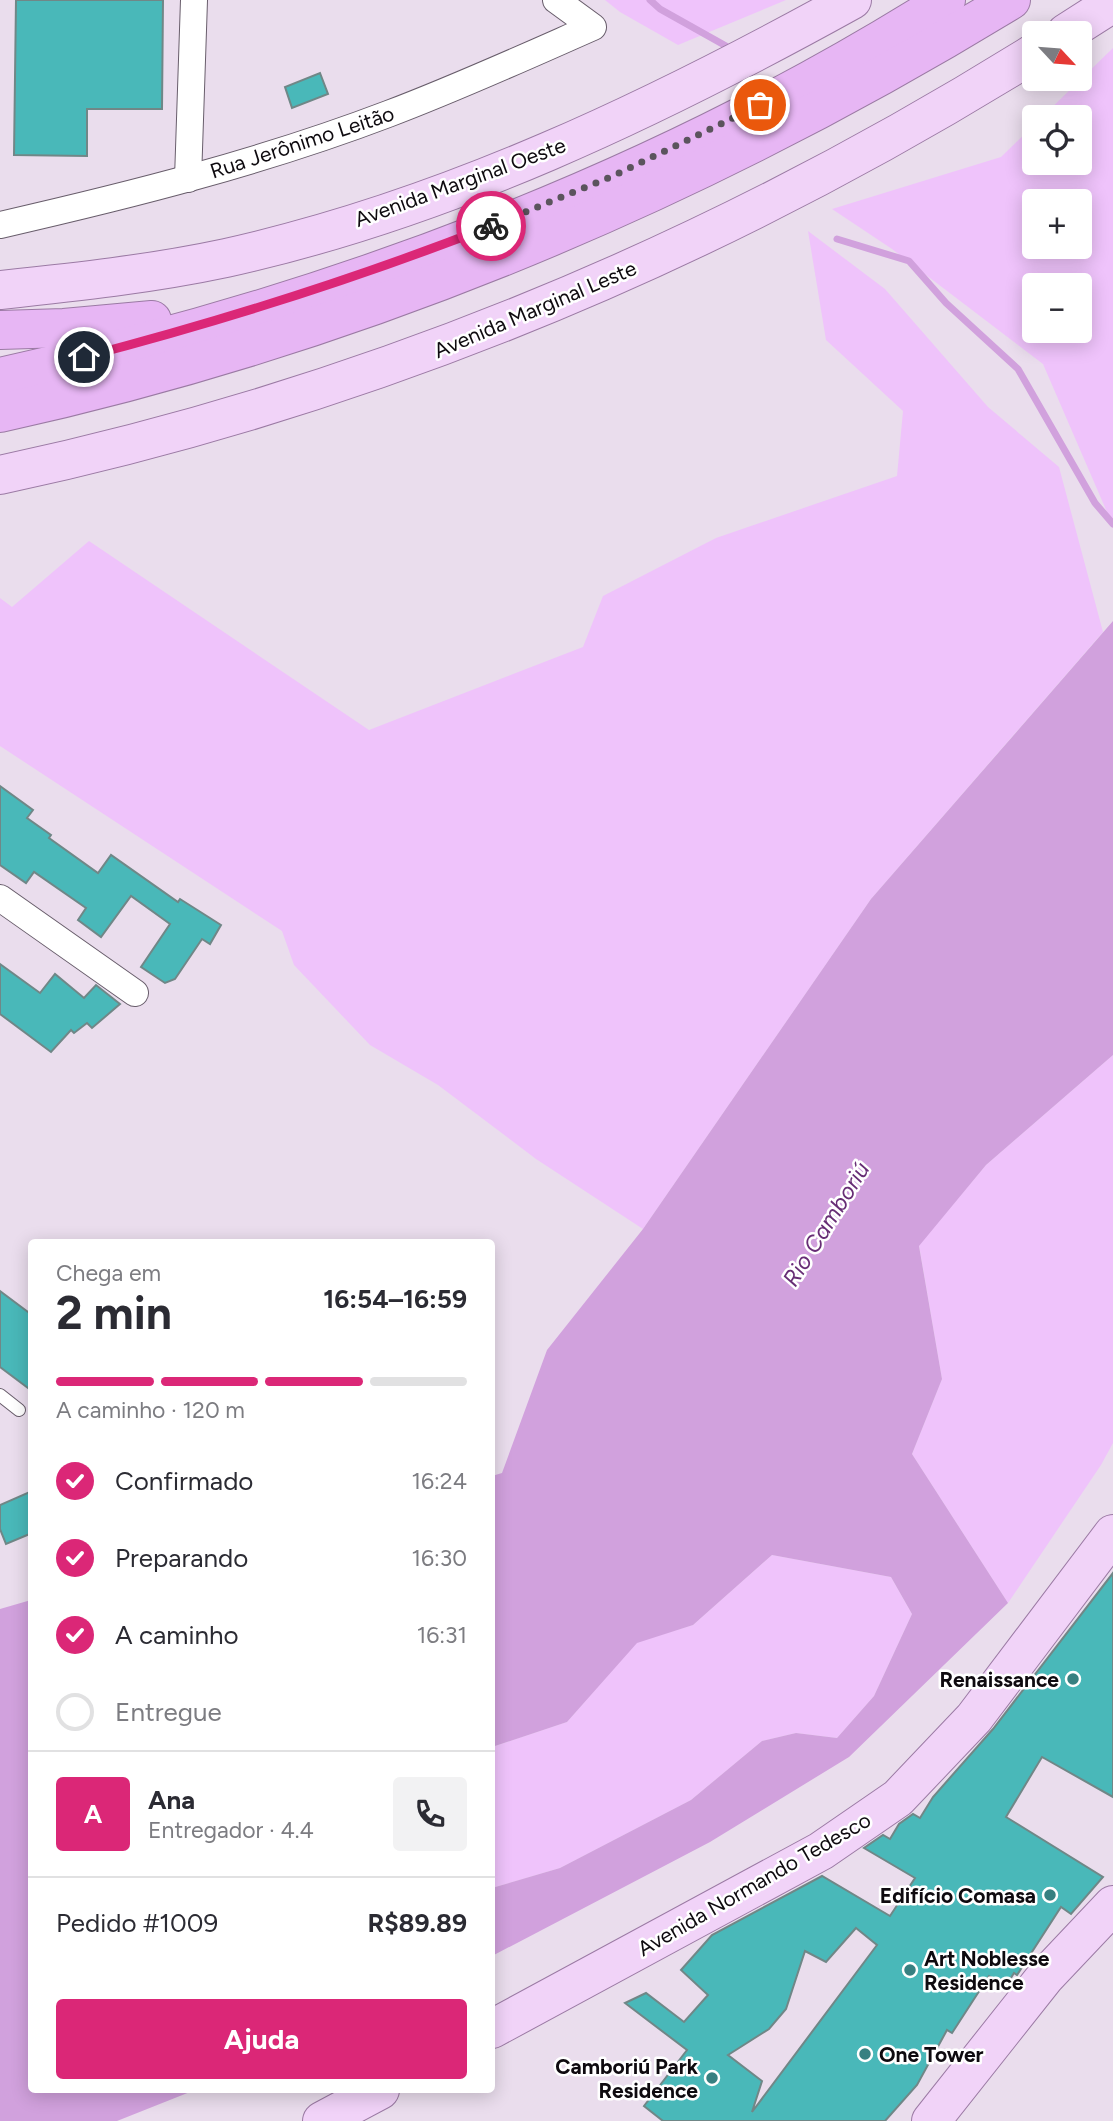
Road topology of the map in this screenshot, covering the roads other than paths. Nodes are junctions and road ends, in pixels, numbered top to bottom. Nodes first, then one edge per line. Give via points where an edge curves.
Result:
1 (194, 0) edge
2 (556, 0) edge
3 (852, 0) edge
4 (946, 0) edge
5 (1011, 0) edge
6 (1113, 3) edge
7 (1085, 21) edge
8 (1022, 60) edge
9 (188, 179) junction
10 (0, 225) edge
11 (0, 290) edge
12 (252, 311) junction
13 (0, 330) edge
14 (0, 377) edge
15 (0, 414) edge
16 (0, 475) edge
17 (0, 898) edge
18 (135, 993) dead end
19 (0, 1395) edge
20 (19, 1410) dead end
21 (1113, 1534) edge
22 (1113, 1905) edge
23 (495, 2027) edge
24 (374, 2093) edge
25 (321, 2121) edge
26 (931, 2121) edge

1 - 9 street
2 - 9 street, Rua Jerônimo Leitão via 593,27 386,115
3 - 11 main road, Avenida Marginal Oeste via 672,94 535,158 426,198 227,258 142,275
4 - 12 highway via 809,79 613,176 430,250
5 - 15 highway via 845,98 760,142 620,209 484,266 295,335
6 - 7 main road
8 - 16 main road, Avenida Marginal Leste via 854,161 584,291 415,358 257,411 105,453
9 - 10 street, Rua Jerônimo Leitão
12 - 13 highway
12 - 14 highway
17 - 18 street
19 - 20 lane
21 - 23 main road, Avenida Normando Tedesco via 974,1718 898,1798 837,1842
22 - 26 main road via 1045,1977
24 - 25 main road

